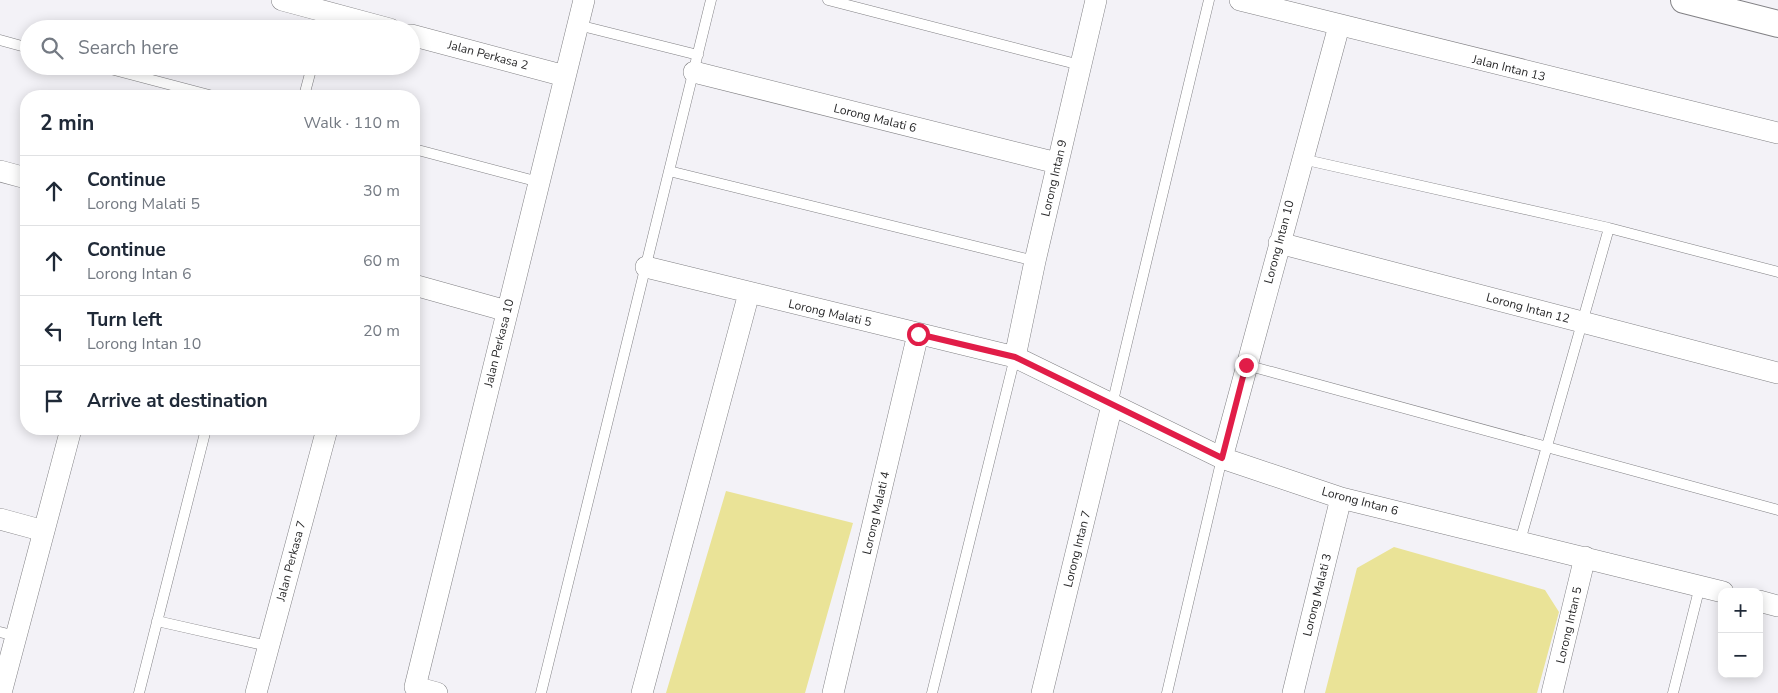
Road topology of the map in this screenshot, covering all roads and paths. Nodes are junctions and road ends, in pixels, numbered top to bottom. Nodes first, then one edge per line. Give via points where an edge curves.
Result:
1 (584, 0) edge
2 (711, 0) edge
3 (828, 0) edge
4 (1096, 0) edge
5 (1209, 0) edge
6 (1240, 0) edge
7 (1684, 0) edge
8 (294, 2) edge
9 (325, 20) edge
10 (1778, 24) edge
11 (578, 25) junction
12 (1339, 26) junction
13 (420, 36) edge
14 (0, 40) edge
15 (20, 46) edge
16 (696, 63) junction
17 (1080, 65) junction
18 (134, 75) edge
19 (310, 75) edge
20 (565, 76) junction
21 (191, 90) edge
22 (306, 90) edge
23 (1778, 133) edge
24 (420, 151) edge
25 (1302, 158) junction
26 (1057, 163) junction
27 (0, 171) edge
28 (669, 171) junction
29 (20, 176) edge
30 (539, 182) junction
31 (1609, 228) junction
32 (1279, 243) junction
33 (1035, 261) junction
34 (646, 266) junction
35 (1778, 272) edge
36 (420, 287) edge
37 (749, 293) junction
38 (507, 311) junction
39 (1582, 322) junction
40 (918, 334) junction
41 (1015, 357) junction
42 (1246, 365) junction
43 (1778, 373) edge
44 (1112, 405) junction
45 (69, 435) edge
46 (204, 435) edge
47 (324, 435) edge
48 (1547, 447) junction
49 (1222, 458) junction
50 (1341, 498) junction
51 (1778, 510) edge
52 (0, 518) edge
53 (44, 532) junction
54 (1520, 541) junction
55 (1585, 557) junction
56 (1700, 586) junction
57 (1718, 591) edge
58 (1763, 602) edge
59 (1778, 606) edge
60 (158, 621) junction
61 (8, 634) edge
62 (268, 646) junction
63 (1, 693) edge
64 (139, 693) edge
65 (256, 693) edge
66 (436, 693) edge
67 (541, 693) edge
68 (642, 693) edge
69 (833, 693) edge
70 (932, 693) edge
71 (1042, 693) edge
72 (1167, 693) edge
73 (1293, 693) edge
74 (1552, 693) edge
75 (1673, 693) edge

1 - 11 street, Jalan Perkasa 10
2 - 16 lane
3 - 17 lane
4 - 17 street, Lorong Intan 9
5 - 44 lane
6 - 12 street, Jalan Intan 13
7 - 10 street
8 - 9 street
11 - 16 lane
11 - 20 street, Jalan Perkasa 10
12 - 23 street, Jalan Intan 13
12 - 25 street, Lorong Intan 10
13 - 20 street, Jalan Perkasa 2
14 - 15 lane
16 - 26 street, Lorong Malati 6
16 - 28 lane
17 - 26 street, Lorong Intan 9
18 - 21 lane
19 - 22 lane
20 - 30 street, Jalan Perkasa 10
24 - 30 lane
25 - 31 lane
25 - 32 street, Lorong Intan 10
26 - 33 street, Lorong Intan 9
27 - 29 street
28 - 33 lane
28 - 34 lane
30 - 38 street, Jalan Perkasa 10
31 - 35 lane
31 - 39 lane
32 - 39 street, Lorong Intan 12
32 - 42 street, Lorong Intan 10
33 - 41 street, Lorong Intan 9
34 - 37 street, Lorong Malati 5
34 - 67 lane
36 - 38 street
37 - 40 street, Lorong Malati 5
37 - 68 street
38 - 66 street, Jalan Perkasa 10 via 415,687
39 - 43 street, Lorong Intan 12
39 - 48 lane
40 - 41 street, Lorong Malati 5
40 - 69 street, Lorong Malati 4
41 - 44 street, Lorong Intan 6
41 - 70 lane
42 - 48 lane
42 - 49 street, Lorong Intan 10
44 - 49 street, Lorong Intan 6
44 - 71 street, Lorong Intan 7
45 - 53 street
46 - 60 lane
47 - 62 street, Jalan Perkasa 7
48 - 51 lane
48 - 54 lane
49 - 50 street, Lorong Intan 6
49 - 72 lane
50 - 54 street, Lorong Intan 6
50 - 73 street, Lorong Malati 3
52 - 53 street
53 - 61 street
54 - 55 street, Lorong Intan 6
55 - 56 street, Lorong Intan 6
55 - 74 street, Lorong Intan 5
56 - 57 street, Lorong Intan 6
56 - 75 lane
58 - 59 street
60 - 62 lane
60 - 64 lane
61 - 63 street
62 - 65 street, Jalan Perkasa 7

